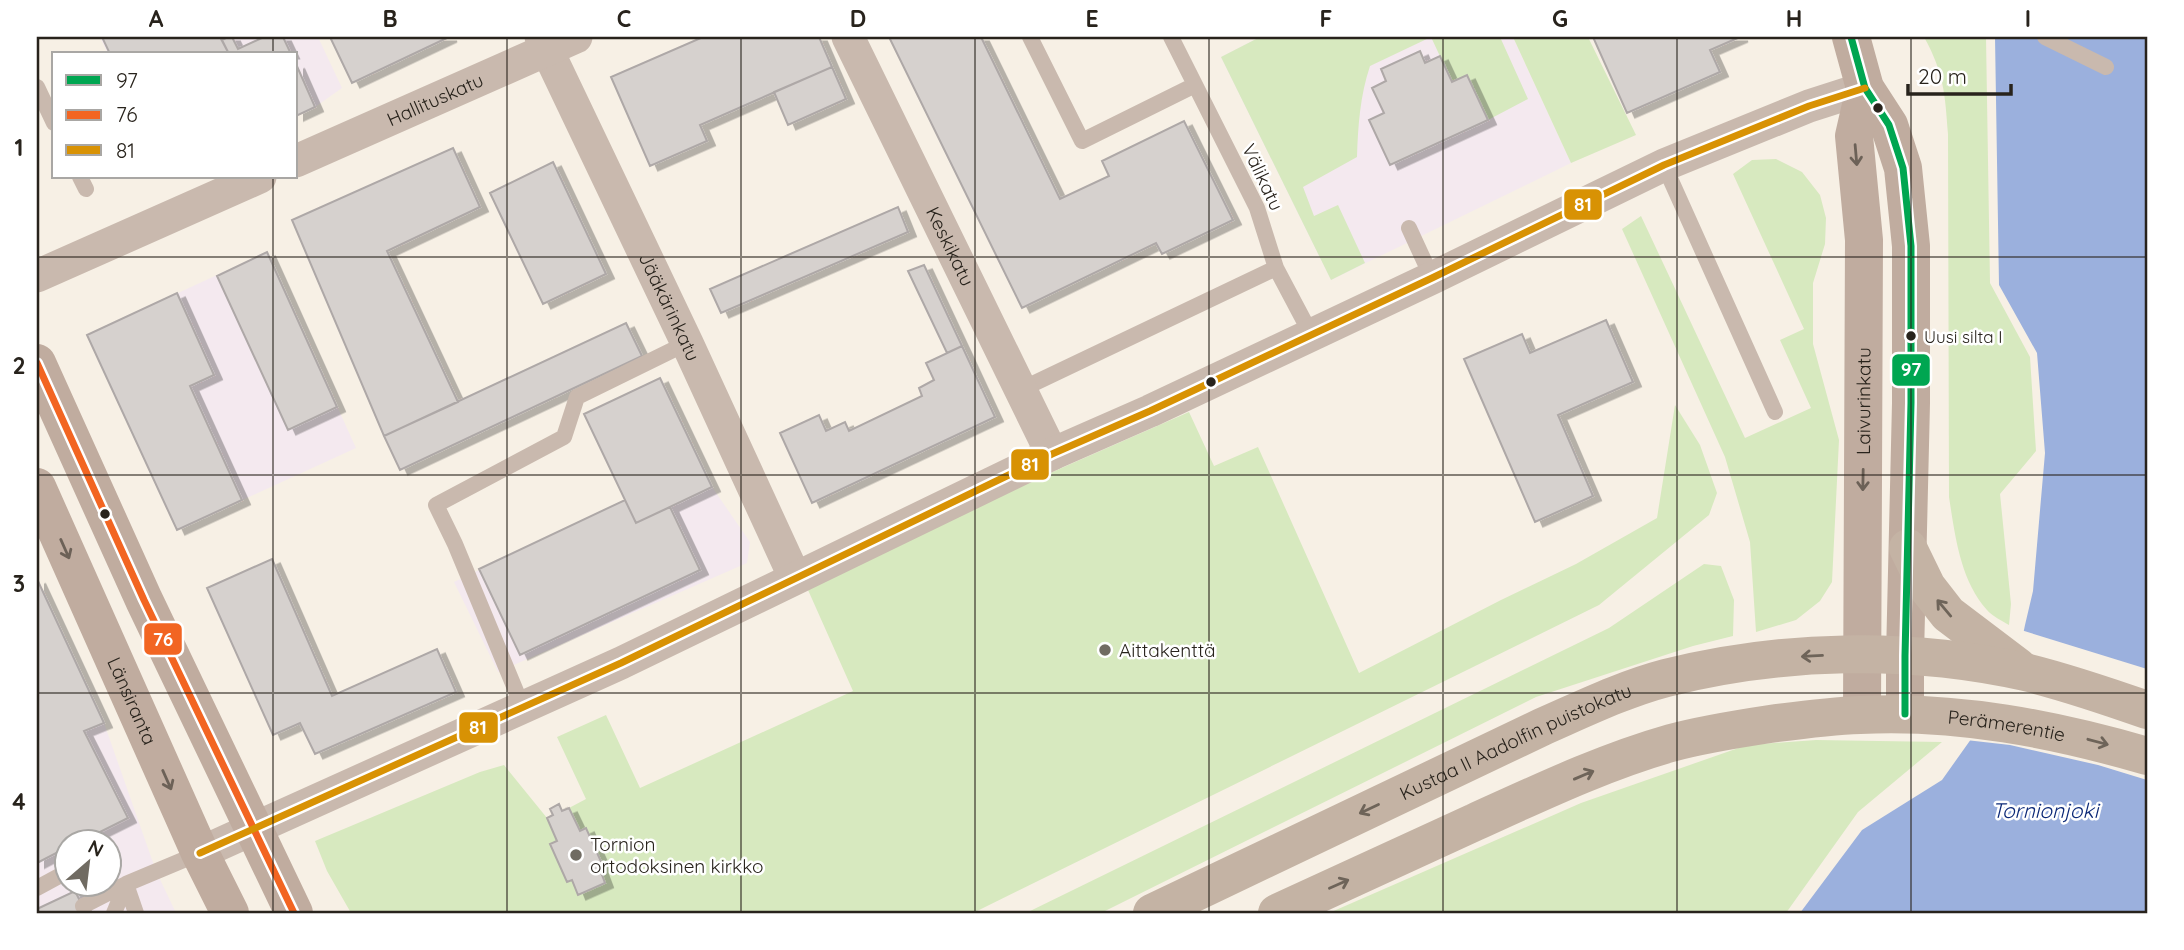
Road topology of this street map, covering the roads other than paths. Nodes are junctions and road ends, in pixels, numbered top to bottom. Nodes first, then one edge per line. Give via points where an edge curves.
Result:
1 (848, 37) edge
2 (1030, 37) edge
3 (1171, 37) edge
4 (1851, 37) edge
5 (2045, 37) edge
6 (555, 41) edge
7 (2106, 67) dead end
8 (1195, 85) junction
9 (37, 87) edge
10 (1865, 88) junction
11 (52, 119) edge
12 (298, 160) edge
13 (1664, 164) junction
14 (258, 178) edge
15 (1409, 228) dead end
16 (1276, 268) junction
17 (37, 276) edge
18 (1432, 278) junction
19 (1312, 336) junction
20 (687, 343) junction
21 (37, 363) edge
22 (1020, 390) junction
23 (1775, 412) dead end
24 (1052, 454) junction
25 (37, 487) edge
26 (1908, 548) junction
27 (795, 578) junction
28 (1862, 654) junction
29 (1905, 656) junction
30 (2003, 664) junction
31 (523, 708) junction
32 (2147, 710) edge
33 (1862, 714) junction
34 (1905, 714) junction
35 (2147, 756) edge
36 (254, 828) junction
37 (200, 853) junction
38 (122, 883) edge
39 (126, 884) junction
40 (83, 906) dead end
41 (114, 913) edge
42 (136, 913) edge
43 (230, 913) edge
44 (294, 913) edge
45 (1152, 913) edge
46 (1277, 913) edge

1 - 22 street, Keskikatu
2 - 8 lane via 1082,141
3 - 8 lane, Välikatu
4 - 10 street, Laivurinkatu
5 - 7 lane
6 - 12 street, Hallituskatu
6 - 20 street, Jääkärinkatu
8 - 16 lane, Välikatu via 1256,208
9 - 11 lane
10 - 13 street
10 - 26 street, Laivurinkatu via 1889,125 1903,168 1911,246
10 -> 28 street, Laivurinkatu via 1854,136 1864,240
13 - 18 street
13 - 23 lane
14 - 17 street
15 - 18 lane
16 - 19 lane, Välikatu
16 - 22 lane
18 - 19 street
19 - 24 street
20 - 27 street, Jääkärinkatu
20 - 31 lane via 577,397 564,437 436,505
21 - 36 street
22 - 24 street, Keskikatu
24 - 27 street
25 -> 37 street, Länsiranta
26 - 29 street, Laivurinkatu
30 -> 26 highway via 1948,614 1927,587
27 - 31 street
28 - 29 highway, Kustaa II Aadolfin puistokatu
28 - 33 street, Laivurinkatu
28 -> 45 highway, Kustaa II Aadolfin puistokatu via 1807,655 1734,665 1665,678 1604,700
29 - 30 highway
29 - 34 street, Laivurinkatu
30 - 32 highway
31 - 36 street
33 - 34 highway, Perämerentie
46 -> 33 highway via 1521,801 1671,743 1727,730
34 -> 35 highway, Perämerentie via 2023,726
36 - 37 street
36 - 44 street
37 - 39 lane
37 - 43 street, Länsiranta
38 - 39 lane
39 - 40 lane
39 - 41 lane
39 - 42 lane

